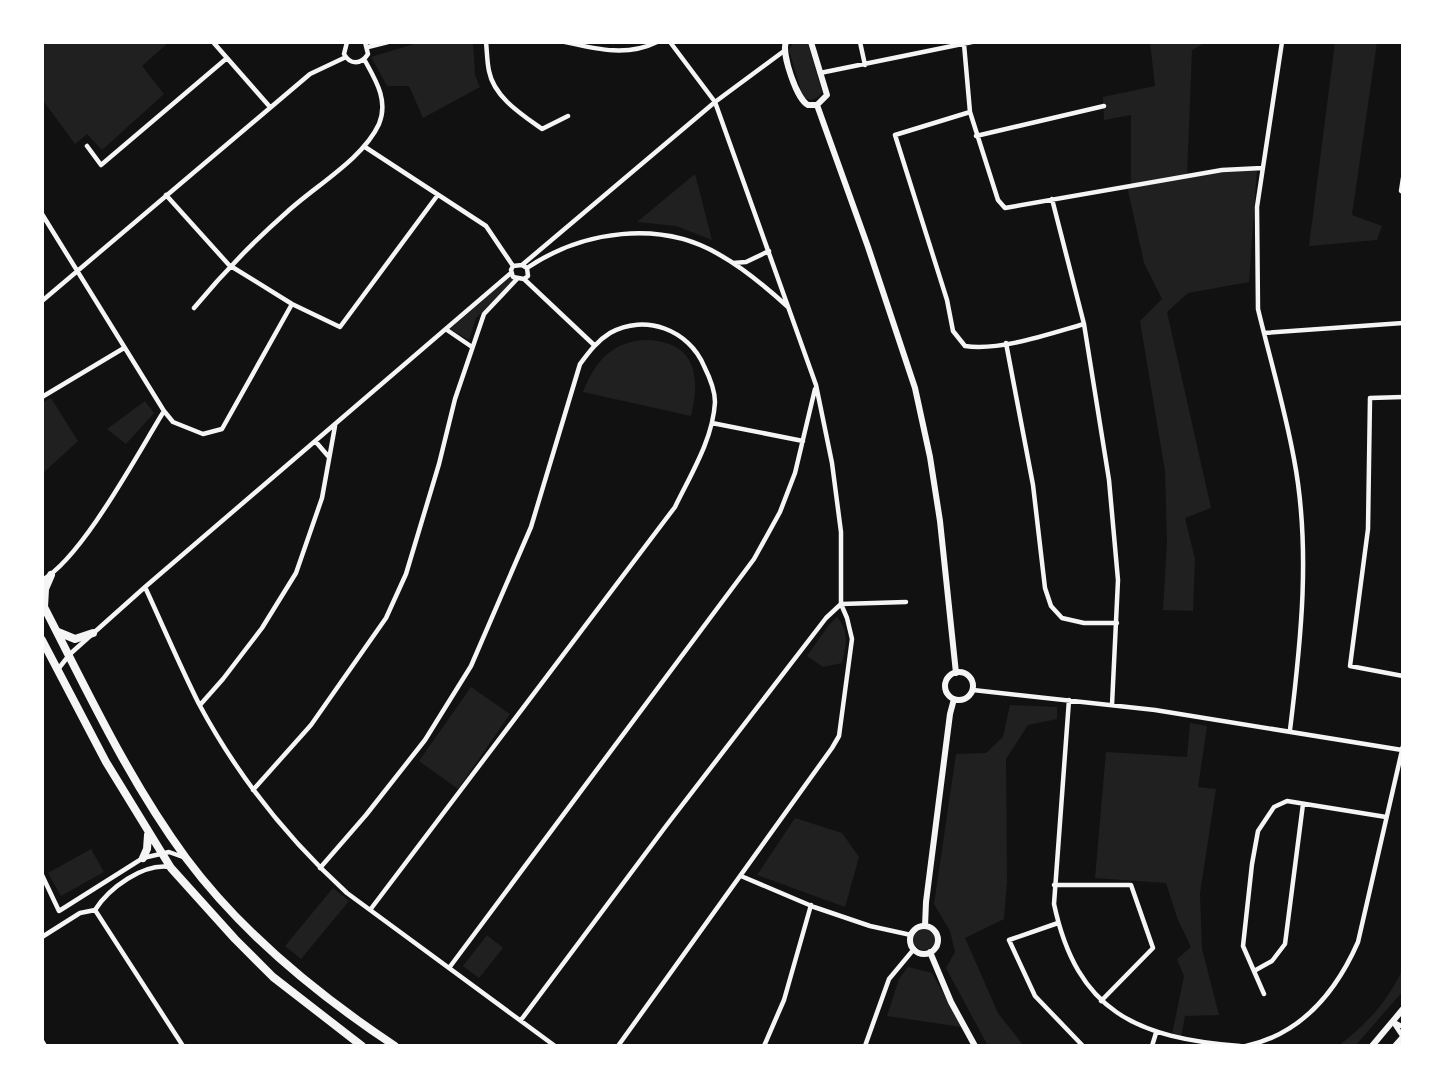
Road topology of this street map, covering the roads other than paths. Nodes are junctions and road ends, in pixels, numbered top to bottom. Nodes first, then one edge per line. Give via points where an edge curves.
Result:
1 (213, 42) edge
2 (347, 42) edge
3 (388, 42) edge
4 (486, 42) edge
5 (565, 42) edge
6 (657, 42) edge
7 (670, 42) edge
8 (786, 42) edge
9 (811, 42) edge
10 (860, 42) edge
11 (972, 42) edge
12 (1282, 42) edge
13 (964, 44) junction
14 (366, 45) edge
15 (784, 51) junction
16 (346, 57) junction
17 (227, 58) junction
18 (364, 59) junction
19 (865, 65) junction
20 (820, 73) junction
21 (715, 102) junction
22 (817, 105) junction
23 (1104, 106) dead end
24 (270, 107) junction
25 (970, 112) junction
26 (568, 116) dead end
27 (976, 136) junction
28 (87, 146) dead end
29 (365, 147) junction
30 (1262, 168) junction
31 (1403, 178) edge
32 (1403, 192) edge
33 (166, 195) junction
34 (437, 196) junction
35 (1052, 199) junction
36 (42, 214) edge
37 (50, 225) junction
38 (42, 229) edge
39 (769, 251) junction
40 (733, 263) junction
41 (229, 265) junction
42 (513, 266) junction
43 (524, 266) junction
44 (79, 271) junction
45 (511, 274) junction
46 (517, 279) junction
47 (524, 279) junction
48 (42, 301) edge
49 (292, 304) junction
50 (194, 308) dead end
51 (789, 308) junction
52 (1403, 323) edge
53 (1084, 324) junction
54 (447, 330) junction
55 (1264, 332) junction
56 (1006, 343) junction
57 (594, 345) junction
58 (472, 347) junction
59 (124, 348) junction
60 (816, 385) junction
61 (42, 397) edge
62 (1403, 397) edge
63 (164, 411) junction
64 (712, 423) junction
65 (336, 425) junction
66 (803, 441) junction
67 (316, 442) junction
68 (328, 456) junction
69 (51, 575) junction
70 (42, 580) edge
71 (145, 587) junction
72 (906, 602) dead end
73 (841, 604) junction
74 (43, 605) edge
75 (1117, 623) junction
76 (56, 630) junction
77 (93, 633) junction
78 (42, 640) edge
79 (70, 654) junction
80 (58, 670) junction
81 (956, 673) junction
82 (1403, 676) edge
83 (973, 690) junction
84 (954, 699) junction
85 (1069, 700) junction
86 (200, 705) junction
87 (1112, 705) junction
88 (1290, 730) junction
89 (1402, 748) edge
90 (253, 790) junction
91 (1303, 804) junction
92 (1386, 817) junction
93 (148, 832) junction
94 (161, 853) junction
95 (143, 858) junction
96 (188, 860) junction
97 (171, 868) junction
98 (320, 868) junction
99 (42, 875) edge
100 (741, 876) junction
101 (1054, 885) junction
102 (811, 905) junction
103 (96, 910) junction
104 (370, 910) junction
105 (1058, 923) junction
106 (925, 926) junction
107 (911, 934) junction
108 (42, 937) edge
109 (914, 949) junction
110 (930, 952) junction
111 (449, 968) junction
112 (1254, 971) junction
113 (1264, 994) dead end
114 (1101, 1001) junction
115 (1403, 1009) edge
116 (521, 1020) junction
117 (1393, 1022) junction
118 (1403, 1027) edge
119 (1156, 1033) junction
120 (1403, 1037) edge
121 (42, 1041) edge
122 (388, 1044) edge
123 (45, 1046) edge
124 (183, 1046) edge
125 (362, 1046) edge
126 (555, 1046) edge
127 (618, 1046) edge
128 (764, 1046) edge
129 (865, 1046) edge
130 (975, 1046) edge
131 (1083, 1046) edge
132 (1152, 1046) edge
133 (1240, 1046) edge
134 (1246, 1046) edge
135 (1372, 1046) edge
136 (1395, 1046) edge

1 - 17 street
2 - 16 street
3 - 14 street
4 - 26 street via 489,73 499,94 520,114 542,129
5 - 6 street via 606,51 643,50
7 - 21 street
8 - 15 street
9 - 20 street
10 - 19 street
11 - 13 street
12 - 30 street
13 - 19 street
13 - 25 street
14 - 18 street
15 - 21 street
15 - 22 street via 800,98
16 - 18 street via 356,62
16 - 24 street via 310,74
17 - 24 street
17 - 28 street via 102,165
18 - 29 street via 382,92 380,122
19 - 20 street
20 - 22 street via 827,95
21 - 39 street
21 - 43 street
22 - 81 street via 915,388 940,521
23 - 27 street
24 - 33 street
25 - 27 street
25 - 56 street via 895,135 953,331 965,346
27 - 35 street via 998,200 1005,208
29 - 34 street
29 - 41 street
30 - 35 street via 1222,170
30 - 55 street via 1256,207 1258,309
31 - 32 street
33 - 41 street
33 - 44 street
34 - 42 street via 486,226
34 - 49 street via 340,327
35 - 53 street
36 - 37 street
37 - 38 street
37 - 44 street
39 - 40 street
39 - 51 street
40 - 43 street via 691,242 620,233 573,245
40 - 51 street
41 - 49 street
41 - 50 street
42 - 43 street
42 - 45 street
43 - 47 street via 528,276
44 - 48 street
44 - 59 street
45 - 46 street
45 - 54 street
46 - 47 street
46 - 58 street via 484,314
47 - 57 street
49 - 63 street via 222,429 203,434 173,422
51 - 60 street
52 - 55 street
53 - 56 street
53 - 75 street via 1109,480
54 - 58 street
54 - 65 street
55 - 88 street via 1294,460 1303,546
56 - 75 street via 1051,606 1062,618
57 - 64 street via 629,325 647,324 688,340 709,377 715,398
57 - 98 street via 580,364 572,387 531,527 471,666 425,740
58 - 90 street via 406,574 386,618 311,725
59 - 61 street
59 - 63 street
60 - 66 street
60 - 73 street via 841,532
62 - 82 street via 1370,398 1368,529 1350,666
63 - 69 street via 94,524
64 - 66 street
64 - 104 street via 675,507
65 - 67 street
65 - 68 street
66 - 111 street via 780,512 733,589
67 - 68 street
67 - 71 street
68 - 86 street via 322,498 296,573 262,628
69 - 70 street
69 - 74 main road
71 - 77 street
71 - 86 street
72 - 73 street
73 - 100 street via 852,639 839,736
73 - 116 street
74 - 76 main road
75 - 87 street
76 - 77 main road via 75,639
76 - 79 main road
77 - 79 street
78 - 80 main road
79 - 80 street
79 - 96 main road via 119,754
80 - 93 main road
81 - 83 street via 969,676
81 - 84 street via 945,685
83 - 84 street via 967,697
83 - 85 street
84 - 106 street
85 - 87 street
85 - 101 street
86 - 90 street
87 - 88 street
88 - 89 street
89 - 92 street
90 - 98 street
91 - 92 street
91 - 112 street via 1285,944 1272,961
91 - 112 street via 1287,801 1274,807 1258,831 1243,946
92 - 134 street via 1358,943 1333,989 1315,1010 1287,1030
93 - 94 main road
93 - 95 main road
94 - 95 street
94 - 96 street
94 - 97 main road
95 - 99 street via 59,911
96 - 122 main road via 247,927 313,987
97 - 103 street via 141,873 110,892
97 - 125 main road via 273,977
98 - 104 street
100 - 102 street
100 - 127 street
101 - 105 street
101 - 114 street via 1131,885 1153,948
102 - 107 street via 870,926
102 - 128 street via 784,1000
103 - 108 street via 80,913
103 - 124 street
104 - 111 street
105 - 114 street via 1074,964
105 - 131 street via 1009,940 1035,996
106 - 107 street
106 - 110 street via 938,937
107 - 109 street
109 - 110 street
109 - 129 street via 888,979
110 - 130 street
111 - 116 street
112 - 113 street
114 - 119 street
115 - 117 street
116 - 126 street
117 - 118 street
117 - 120 street
117 - 135 street
119 - 132 street
119 - 133 street
120 - 136 street
121 - 123 street

